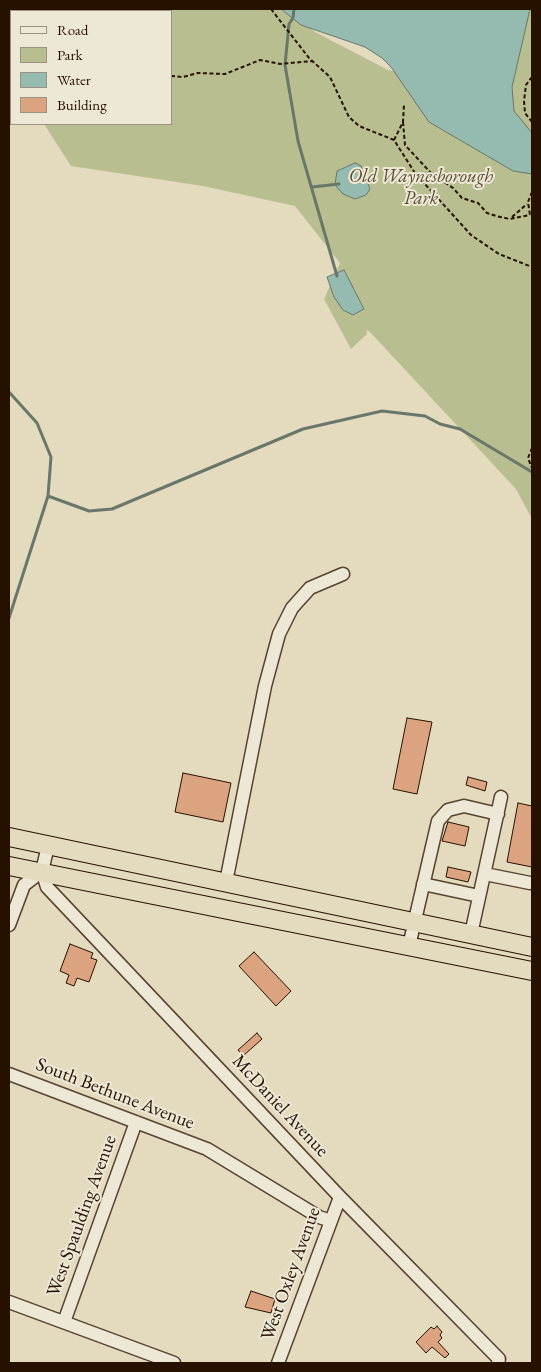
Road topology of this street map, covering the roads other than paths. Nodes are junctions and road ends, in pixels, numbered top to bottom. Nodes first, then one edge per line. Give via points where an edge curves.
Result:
1 (343, 574) dead end
2 (501, 797) dead end
3 (498, 814) junction
4 (9, 837) edge
5 (48, 846) junction
6 (9, 866) edge
7 (42, 871) junction
8 (485, 874) junction
9 (226, 882) junction
10 (530, 883) dead end
11 (423, 884) junction
12 (479, 896) junction
13 (415, 921) junction
14 (9, 926) edge
15 (471, 934) junction
16 (409, 946) junction
17 (532, 947) edge
18 (532, 971) edge
19 (9, 1074) edge
20 (136, 1122) junction
21 (340, 1197) junction
22 (331, 1221) junction
23 (9, 1302) edge
24 (64, 1322) junction
25 (499, 1361) edge
26 (174, 1363) edge
27 (278, 1363) edge

1 - 9 street via 310,588 292,608 279,634 265,686
2 - 3 street
3 - 8 street
3 - 11 street via 464,806 448,810 438,821
4 - 5 highway
5 - 7 street
5 - 9 highway
6 - 7 highway
7 - 14 street via 24,885
7 - 16 highway
7 - 21 street, McDaniel Avenue via 47,887
8 - 10 street
8 - 12 street
9 - 13 highway
11 - 12 street
11 - 13 street
12 - 15 street
13 - 15 highway
13 - 16 street
15 - 17 highway
16 - 18 highway
19 - 20 street, South Bethune Avenue
20 - 22 street, South Bethune Avenue via 207,1149 319,1217
20 - 24 street, West Spaulding Avenue
21 - 22 street, West Oxley Avenue
21 - 25 street, McDaniel Avenue
22 - 27 street, West Oxley Avenue
23 - 24 street
24 - 26 street

